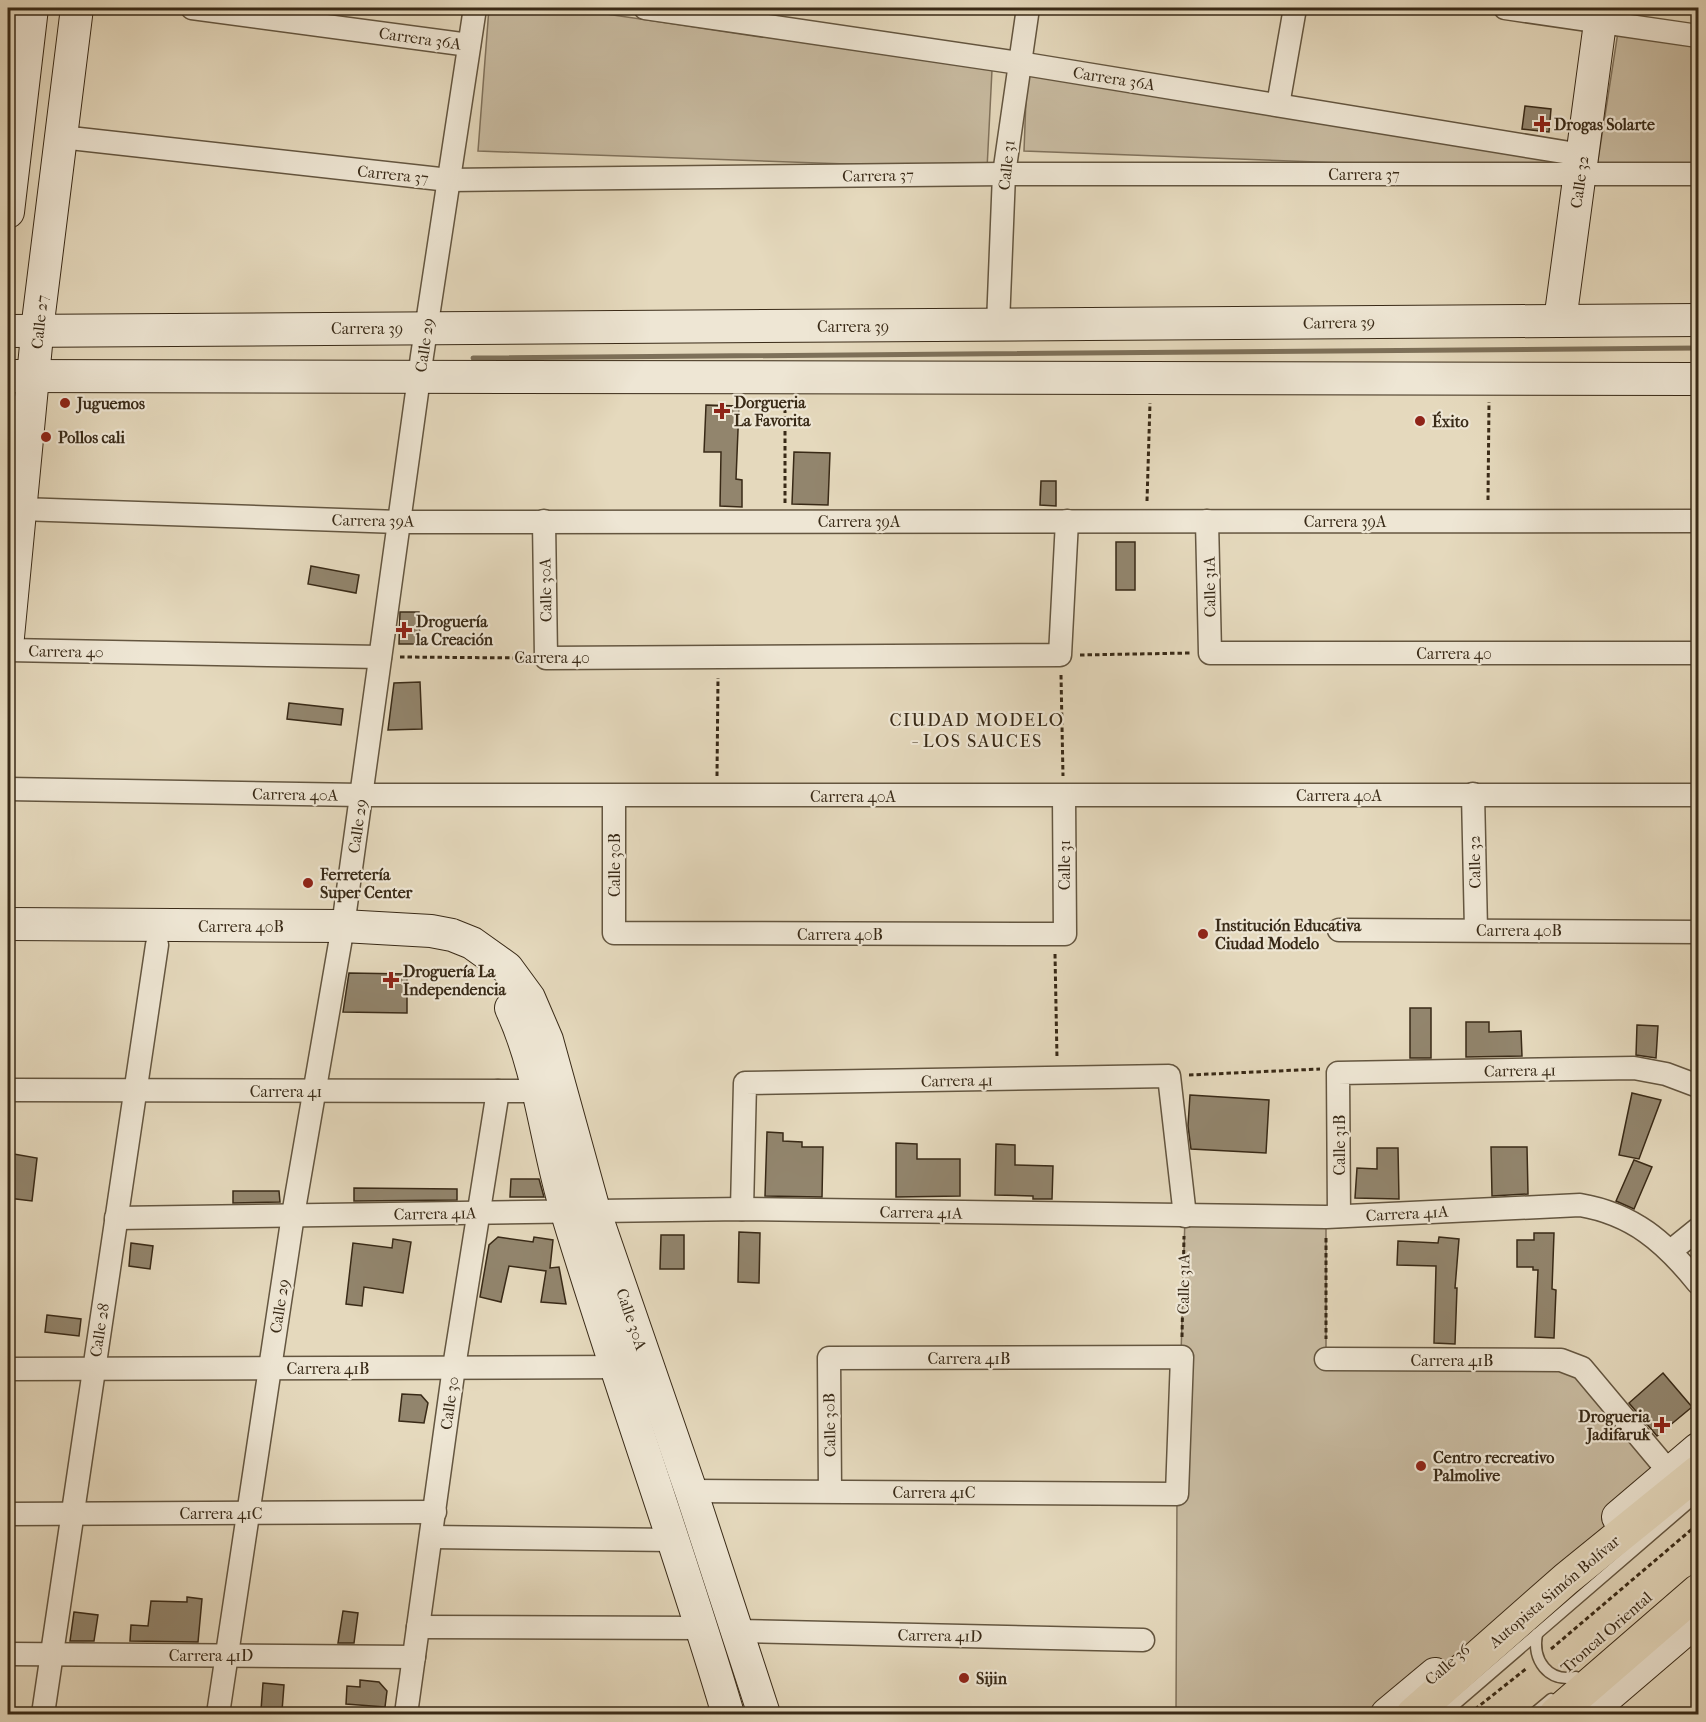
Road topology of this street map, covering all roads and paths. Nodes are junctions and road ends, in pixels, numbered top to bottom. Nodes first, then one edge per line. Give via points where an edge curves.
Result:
1 (32, 8) edge
2 (77, 8) edge
3 (192, 8) edge
4 (475, 8) edge
5 (645, 8) edge
6 (1028, 8) edge
7 (1295, 8) edge
8 (1505, 8) edge
9 (1601, 14) edge
10 (745, 15) edge
11 (1698, 36) edge
12 (469, 45) junction
13 (1018, 63) junction
14 (1278, 105) junction
15 (12, 135) edge
16 (61, 137) junction
17 (1581, 164) junction
18 (1004, 174) junction
19 (1698, 174) edge
20 (449, 180) junction
21 (8, 212) edge
22 (1698, 320) edge
23 (1560, 321) junction
24 (998, 324) junction
25 (377, 328) junction
26 (426, 328) junction
27 (472, 329) junction
28 (22, 331) edge
29 (21, 376) edge
30 (374, 378) junction
31 (419, 378) junction
32 (464, 379) junction
33 (785, 379) junction
34 (1489, 379) junction
35 (1698, 379) edge
36 (1150, 380) junction
37 (20, 509) junction
38 (544, 521) junction
39 (785, 521) junction
40 (1067, 521) junction
41 (1146, 521) junction
42 (1208, 521) junction
43 (1488, 521) junction
44 (1698, 521) edge
45 (399, 522) junction
46 (8, 637) edge
47 (8, 650) edge
48 (1210, 653) junction
49 (1698, 653) edge
50 (718, 655) junction
51 (1060, 655) junction
52 (380, 657) junction
53 (546, 658) junction
54 (8, 789) edge
55 (1473, 794) junction
56 (361, 795) junction
57 (1698, 795) edge
58 (614, 796) junction
59 (717, 796) junction
60 (1064, 796) junction
61 (8, 924) edge
62 (1339, 930) dead end
63 (1476, 930) junction
64 (1698, 932) edge
65 (614, 933) joint
66 (1060, 934) junction
67 (341, 935) junction
68 (8, 945) edge
69 (156, 945) junction
70 (466, 950) joint
71 (1338, 1073) junction
72 (1169, 1076) junction
73 (1058, 1078) junction
74 (1698, 1086) edge
75 (8, 1090) edge
76 (136, 1090) junction
77 (314, 1091) junction
78 (498, 1091) junction
79 (551, 1091) junction
80 (742, 1209) junction
81 (580, 1210) junction
82 (477, 1212) junction
83 (293, 1215) junction
84 (1185, 1216) junction
85 (1332, 1216) junction
86 (116, 1218) junction
87 (1698, 1229) edge
88 (1672, 1250) junction
89 (1698, 1282) edge
90 (1182, 1357) junction
91 (829, 1358) joint
92 (1326, 1359) joint
93 (648, 1366) junction
94 (454, 1367) junction
95 (616, 1367) junction
96 (270, 1368) junction
97 (8, 1369) edge
98 (93, 1369) junction
99 (1698, 1449) edge
100 (1684, 1473) edge
101 (691, 1491) junction
102 (830, 1491) junction
103 (1698, 1495) edge
104 (435, 1512) junction
105 (248, 1513) junction
106 (8, 1514) edge
107 (72, 1514) junction
108 (1698, 1524) edge
109 (431, 1537) junction
110 (673, 1540) junction
111 (1566, 1579) junction
112 (1698, 1591) edge
113 (1521, 1600) junction
114 (1698, 1619) edge
115 (418, 1627) junction
116 (702, 1628) junction
117 (736, 1631) junction
118 (1537, 1634) junction
119 (1500, 1636) junction
120 (1143, 1640) dead end
121 (8, 1654) edge
122 (52, 1654) junction
123 (227, 1655) junction
124 (414, 1658) junction
125 (1538, 1659) junction
126 (43, 1714) edge
127 (218, 1714) edge
128 (406, 1714) edge
129 (728, 1714) edge
130 (764, 1714) edge
131 (1387, 1714) edge
132 (1413, 1714) edge
133 (1444, 1714) edge
134 (1469, 1714) edge
135 (1533, 1714) edge
136 (1556, 1714) edge
137 (1587, 1714) edge

1 - 15 main road
2 - 16 main road, Calle 27
3 - 12 street, Carrera 36A
4 - 12 street, Calle 29
5 - 10 street, Carrera 36A
6 - 13 street, Calle 31
7 - 14 street
8 - 9 street
9 - 11 street
9 - 17 main road, Calle 32
10 - 13 street, Carrera 36A
12 - 20 street, Calle 29
13 - 14 street, Carrera 36A
13 - 18 street, Calle 31
14 - 17 street, Carrera 36A
15 - 21 main road
16 - 20 street, Carrera 37
16 - 28 main road, Calle 27
17 - 18 street, Carrera 37
17 - 19 street, Carrera 37
17 - 23 main road, Calle 32
18 - 20 street, Carrera 37
18 - 24 street, Calle 31
20 - 26 street, Calle 29
22 - 23 main road, Carrera 39
23 - 24 main road, Carrera 39
24 - 27 main road, Carrera 39
25 - 26 main road, Carrera 39
25 - 28 main road, Carrera 39
25 - 30 main road via 390,338 393,354 387,369
26 - 27 main road, Carrera 39
26 - 31 street, Calle 29
27 - 32 main road via 460,335 451,354 454,368
28 - 29 main road, Calle 27
29 - 30 main road
29 - 37 main road, Calle 27
30 - 31 main road
31 - 32 main road
31 - 45 street, Calle 29
32 - 33 main road
33 - 36 main road
33 - 39 path
34 - 35 main road
34 - 36 main road
34 - 43 path
36 - 41 path
37 - 45 street, Carrera 39A
37 - 46 main road, Calle 27
38 - 39 street, Carrera 39A
38 - 45 street, Carrera 39A
38 - 53 street, Calle 30A
39 - 40 street, Carrera 39A
40 - 41 street, Carrera 39A
40 - 51 street
41 - 42 street, Carrera 39A
42 - 43 street, Carrera 39A
42 - 48 street, Calle 31A
43 - 44 street, Carrera 39A
45 - 52 street, Calle 29
47 - 52 street, Carrera 40
48 - 49 street, Carrera 40
48 - 51 path
50 - 51 street, Carrera 40
50 - 53 street, Carrera 40
50 - 59 path
51 - 60 path
52 - 53 path, Carrera 40
52 - 56 street, Calle 29
54 - 56 street, Carrera 40A
55 - 57 street, Carrera 40A
55 - 60 street, Carrera 40A
55 - 63 street, Calle 32
56 - 58 street, Carrera 40A
56 - 67 street, Calle 29
58 - 59 street, Carrera 40A
58 - 65 street, Calle 30B
59 - 60 street, Carrera 40A
60 - 66 street, Calle 31
61 - 67 main road, Carrera 40B
62 - 63 street, Carrera 40B
63 - 64 street, Carrera 40B
65 - 66 street, Carrera 40B
66 - 73 path
67 - 69 main road, Carrera 40B
67 - 70 main road, Carrera 40B via 431,932 452,935
67 - 77 street, Calle 29
68 - 69 main road, Carrera 40B
69 - 76 street, Calle 28
70 - 79 main road, Calle 30A via 507,968 529,998 547,1040
71 - 72 path via 1328,1069
71 - 74 street, Carrera 41 via 1634,1068
71 - 85 street, Calle 31B
72 - 73 street, Carrera 41
72 - 84 street
73 - 80 street, Carrera 41 via 745,1083
75 - 76 street, Carrera 41
76 - 77 street, Carrera 41
76 - 86 street, Calle 28
77 - 78 street, Carrera 41
77 - 83 street, Calle 29
78 - 79 street, Carrera 41
78 - 82 street, Calle 30
79 - 81 main road, Calle 30A
80 - 81 street, Carrera 41A
80 - 84 street, Carrera 41A
81 - 82 street, Carrera 41A
81 - 93 main road, Calle 30A
81 - 95 main road, Calle 30A
82 - 83 street, Carrera 41A
82 - 94 street, Calle 30
83 - 86 street, Carrera 41A
83 - 96 street, Calle 29
84 - 85 street, Carrera 41A
84 - 90 path, Calle 31A
85 - 88 street, Carrera 41A via 1580,1205 1605,1209 1627,1219
85 - 92 path
86 - 98 street, Calle 28
87 - 88 street
88 - 89 street, Carrera 41A
90 - 91 street, Carrera 41B
90 - 102 street, Carrera 41C via 1177,1494
91 - 102 street, Calle 30B
92 - 100 street, Carrera 41B via 1561,1360 1582,1368
93 - 95 street, Carrera 41B
93 - 101 main road, Calle 30A
94 - 95 street, Carrera 41B
94 - 96 street, Carrera 41B
94 - 104 street, Calle 30
95 - 110 main road, Calle 30A
96 - 98 street, Carrera 41B
96 - 105 street, Calle 29
97 - 98 street, Carrera 41B
98 - 107 street, Calle 28
99 - 100 main road, Calle 36
100 - 111 highway, Autopista Simón Bolívar
100 - 113 main road, Calle 36
101 - 102 street, Carrera 41C
101 - 117 main road, Calle 30A
103 - 118 lane
104 - 105 street, Carrera 41C
104 - 109 street, Calle 30
105 - 107 street, Carrera 41C
105 - 123 street, Calle 29
106 - 107 street, Carrera 41C
107 - 122 street, Calle 28
108 - 125 path
109 - 110 street
109 - 115 street, Calle 30
110 - 116 main road, Calle 30A
111 - 113 highway
111 - 119 highway, Autopista Simón Bolívar
112 - 136 highway
113 - 119 highway
113 - 131 main road, Calle 36
114 - 137 main road
115 - 116 street
115 - 124 street, Calle 30
116 - 129 main road, Calle 30A
117 - 120 street, Carrera 41D
117 - 130 main road, Calle 30A
118 - 125 lane
118 - 133 lane
119 - 132 highway, Autopista Simón Bolívar
121 - 122 street, Carrera 41D
122 - 123 street, Carrera 41D
122 - 126 street, Calle 28
123 - 124 street, Carrera 41D
123 - 127 street, Calle 29
124 - 128 street, Calle 30
125 - 134 path
125 - 135 lane, Troncal Oriental via 1552,1675 1581,1673

